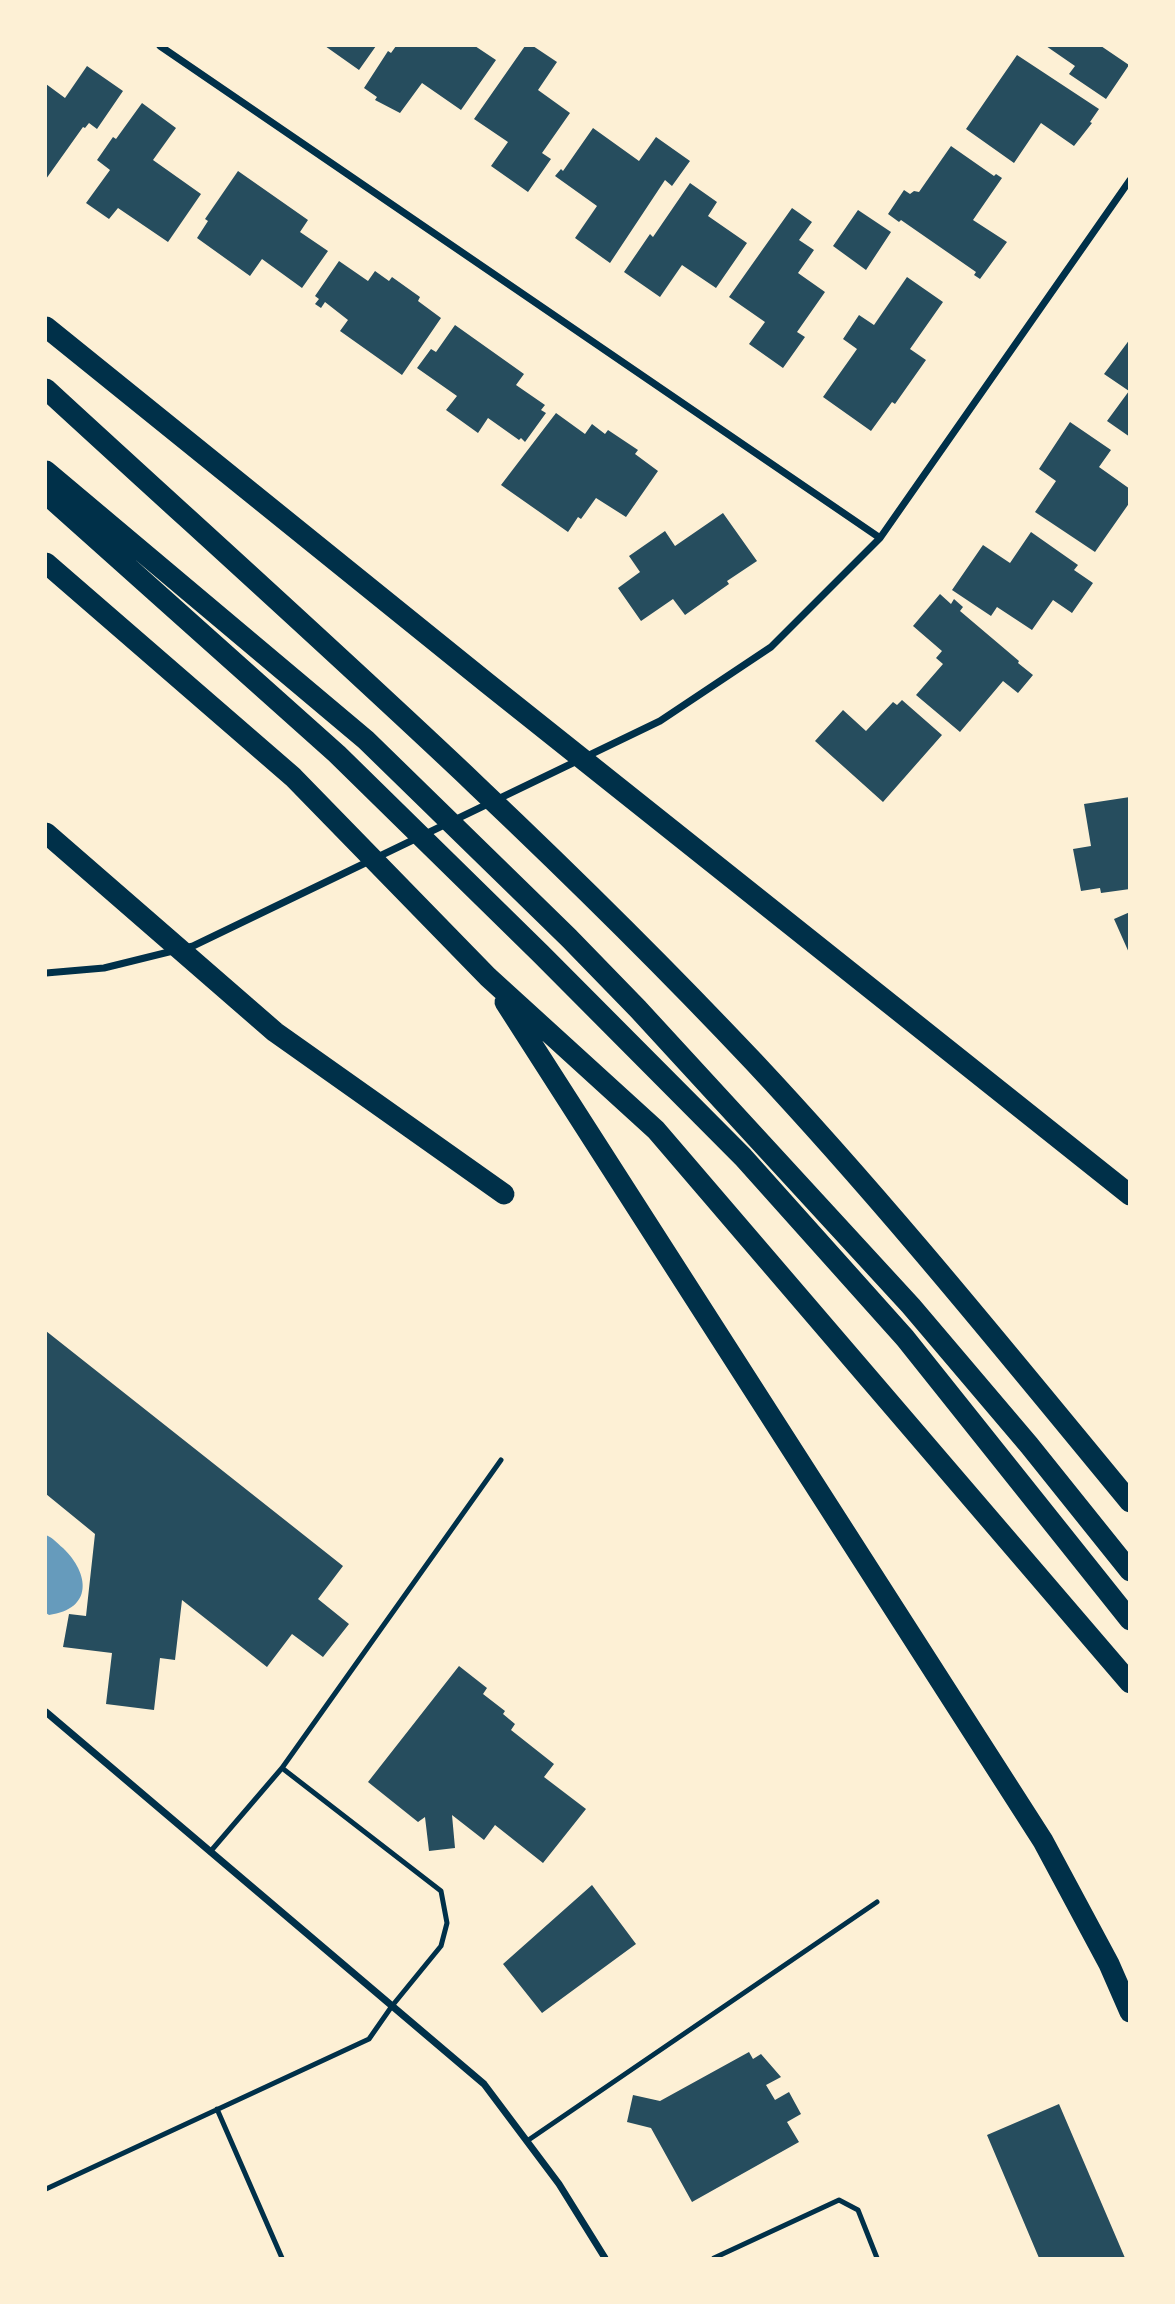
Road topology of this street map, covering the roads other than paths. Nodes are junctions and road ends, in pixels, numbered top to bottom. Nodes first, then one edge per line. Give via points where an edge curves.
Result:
1 (160, 46) edge
2 (1129, 180) edge
3 (46, 327) edge
4 (46, 389) edge
5 (46, 471) edge
6 (46, 494) edge
7 (880, 538) junction
8 (46, 563) edge
9 (46, 833) edge
10 (46, 973) edge
11 (488, 977) junction
12 (504, 1194) dead end
13 (1129, 1195) edge
14 (501, 1460) dead end
15 (1129, 1502) edge
16 (1129, 1571) edge
17 (1129, 1620) edge
18 (1129, 1684) edge
19 (46, 1712) edge
20 (282, 1768) junction
21 (210, 1852) junction
22 (877, 1902) dead end
23 (392, 2006) junction
24 (1129, 2012) edge
25 (217, 2109) junction
26 (527, 2141) junction
27 (46, 2189) edge
28 (282, 2259) edge
29 (605, 2259) edge
30 (714, 2259) edge
31 (877, 2259) edge

1 - 7 street
2 - 7 street
3 - 13 highway
4 - 15 highway via 616,920 755,1063 923,1252
5 - 16 highway via 366,740 569,938 911,1306
6 - 17 highway via 338,754 743,1157 905,1338
7 - 10 street via 771,648 660,721 193,946 104,968
8 - 11 highway via 293,777
9 - 12 highway via 275,1032
11 - 18 highway via 656,1130
11 - 24 highway via 1042,1841 1110,1964
14 - 20 lane
19 - 21 street
20 - 21 lane
20 - 23 lane via 441,1891 447,1923 441,1946
21 - 23 street
22 - 26 lane
23 - 25 lane via 369,2039
23 - 26 street via 484,2084
25 - 27 lane
25 - 28 lane
26 - 29 street
30 - 31 lane via 839,2200 858,2210

